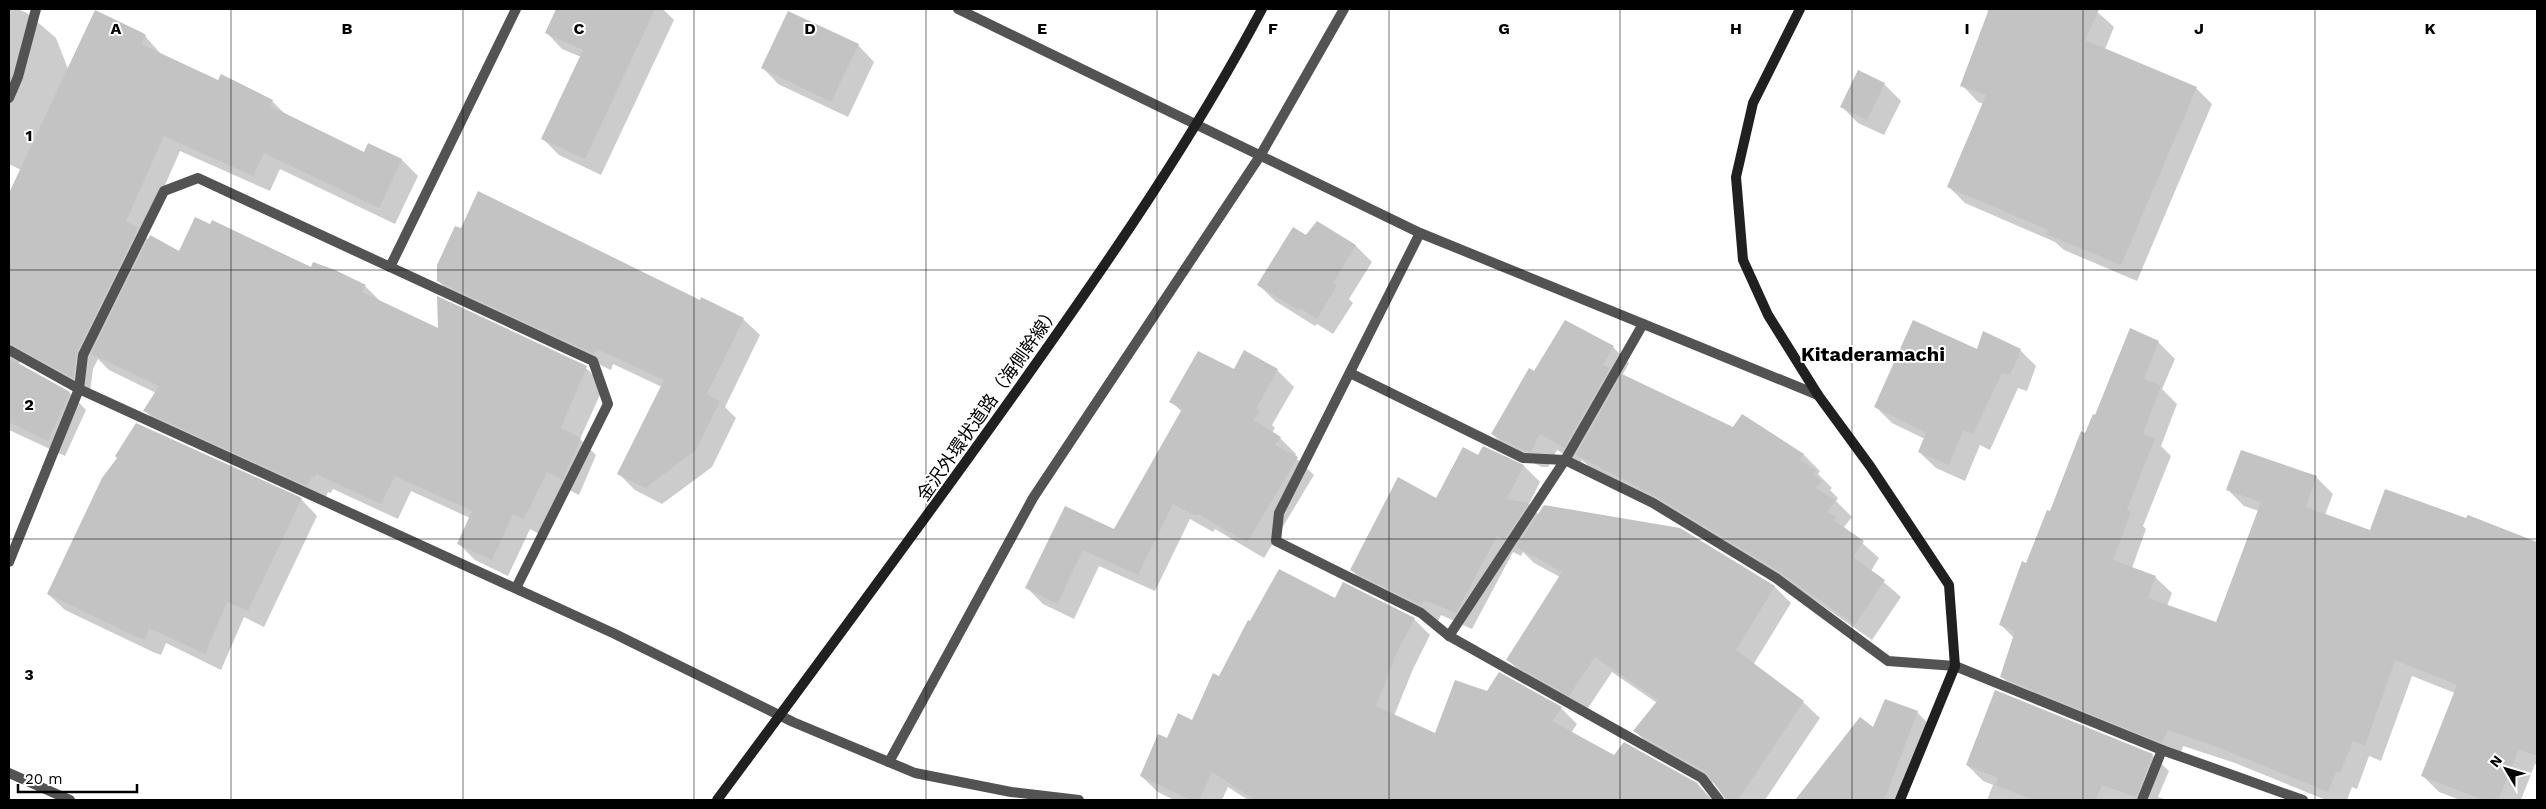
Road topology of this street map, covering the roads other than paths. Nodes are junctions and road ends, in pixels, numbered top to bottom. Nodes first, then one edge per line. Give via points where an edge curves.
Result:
1 (36, 9) edge
2 (516, 9) edge
3 (958, 9) edge
4 (1262, 9) edge
5 (1344, 9) edge
6 (1800, 9) edge
7 (9, 98) edge
8 (1260, 156) junction
9 (1420, 233) junction
10 (390, 267) junction
11 (1643, 324) junction
12 (9, 350) edge
13 (1350, 373) junction
14 (79, 389) junction
15 (1818, 395) junction
16 (1565, 460) junction
17 (9, 562) edge
18 (516, 588) junction
19 (1450, 636) junction
20 (1955, 666) junction
21 (2162, 750) junction
22 (889, 762) junction
23 (9, 773) edge
24 (70, 800) edge
25 (717, 800) edge
26 (1079, 800) edge
27 (1719, 800) edge
28 (1900, 800) edge
29 (2142, 800) edge
30 (2303, 800) edge

1 - 7 street via 18,77
2 - 10 street
3 - 8 street
4 - 25 main road, 金沢外環状道路（海側幹線）, bridge via 1227,74 1127,234 914,535
5 - 8 street
6 - 15 main road via 1753,103 1736,177 1743,260 1768,315
8 - 9 street
8 - 22 street via 1033,498
9 - 11 street
9 - 13 street
10 - 14 street via 198,178 164,191 83,355
10 - 18 street via 593,360 608,404
11 - 15 street
11 - 16 street
12 - 14 street
13 - 16 street via 1523,458
13 - 19 street via 1279,513 1276,541 1421,614
14 - 17 street
14 - 18 street
15 - 20 main road via 1949,585
16 - 19 street
16 - 20 street via 1653,503 1776,578 1888,661
18 - 22 street via 794,722
19 - 27 street via 1702,778
20 - 21 street
20 - 28 main road
21 - 29 street
21 - 30 street
22 - 26 street via 915,774 1011,792
23 - 24 street

